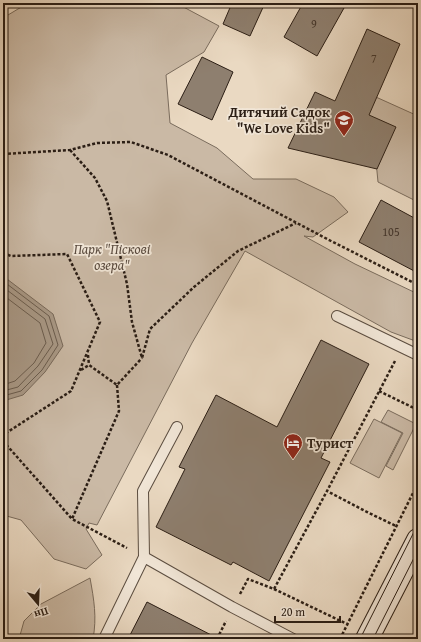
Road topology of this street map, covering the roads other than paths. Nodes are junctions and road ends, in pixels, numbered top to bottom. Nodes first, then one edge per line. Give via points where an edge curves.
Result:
1 (337, 316) dead end
2 (418, 355) edge
3 (177, 427) dead end
4 (418, 540) edge
5 (144, 557) junction
6 (104, 639) edge
7 (293, 639) edge
8 (367, 639) edge

1 - 2 lane
3 - 5 lane via 143,491
4 - 8 street
5 - 6 lane
5 - 7 lane

